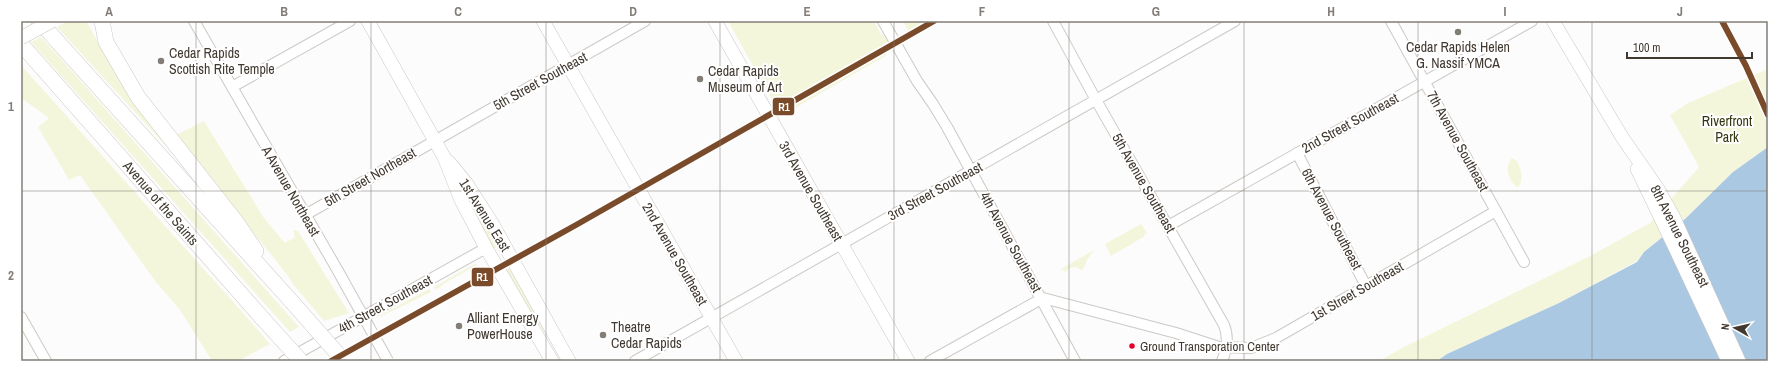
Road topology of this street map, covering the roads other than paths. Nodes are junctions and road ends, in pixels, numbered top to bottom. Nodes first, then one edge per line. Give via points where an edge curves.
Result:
1 (39, 21) edge
2 (52, 21) edge
3 (94, 21) edge
4 (102, 21) edge
5 (194, 21) edge
6 (350, 21) edge
7 (368, 21) edge
8 (543, 21) edge
9 (645, 21) edge
10 (715, 21) edge
11 (883, 21) edge
12 (890, 21) edge
13 (1053, 21) edge
14 (1235, 21) edge
15 (1391, 21) edge
16 (1532, 21) edge
17 (1553, 21) edge
18 (1221, 24) edge
19 (21, 38) edge
20 (106, 42) junction
21 (21, 44) edge
22 (21, 50) edge
23 (568, 66) junction
24 (53, 80) junction
25 (1425, 81) junction
26 (232, 87) junction
27 (1096, 100) junction
28 (933, 104) junction
29 (435, 140) junction
30 (1297, 153) junction
31 (444, 156) junction
32 (971, 171) junction
33 (1496, 210) junction
34 (305, 215) junction
35 (1168, 226) junction
36 (841, 244) junction
37 (486, 248) junction
38 (1524, 262) dead end
39 (1366, 286) junction
40 (287, 297) junction
41 (1042, 298) junction
42 (21, 317) edge
43 (712, 317) junction
44 (1715, 321) junction
45 (1226, 348) junction
46 (46, 361) edge
47 (284, 361) edge
48 (302, 361) edge
49 (344, 361) edge
50 (388, 361) edge
51 (552, 361) edge
52 (569, 361) edge
53 (635, 361) edge
54 (736, 361) edge
55 (908, 361) edge
56 (930, 361) edge
57 (1076, 361) edge
58 (1222, 361) edge
59 (1728, 361) edge
60 (1739, 361) edge

1 - 40 highway, Avenue of the Saints
2 - 19 main road, bridge
3 - 20 highway
4 - 20 highway
5 - 26 street, A Avenue Northeast
6 - 26 street
7 - 29 main road, 1st Avenue East
8 - 23 main road, 2nd Avenue Southeast
9 - 23 street, 5th Street Southeast
10 - 36 main road, 3rd Avenue Southeast
11 - 28 street, 4th Avenue Southeast
12 - 28 street, 4th Avenue Southeast via 923,78
13 - 27 street, 5th Avenue Southeast
14 - 18 street, 3rd Street Southeast
15 - 25 street, 7th Avenue Southeast
16 - 25 street, 2nd Street Southeast
17 - 44 main road, 8th Avenue Southeast via 1654,193 1676,250
18 - 27 street, 3rd Street Southeast
20 - 40 highway via 142,102 237,223
21 - 24 highway, Avenue of the Saints
22 - 24 highway
23 - 29 street, 5th Street Southeast
23 - 43 main road, 2nd Avenue Southeast
24 - 48 highway, Avenue of the Saints, bridge
25 - 30 street, 2nd Street Southeast
25 - 33 street, 7th Avenue Southeast
26 - 34 street, A Avenue Northeast
27 - 32 street, 3rd Street Southeast
27 - 35 street, 5th Avenue Southeast
28 - 32 street, 4th Avenue Southeast
29 - 31 main road, 1st Avenue East
29 - 34 street, 5th Street Northeast
30 - 35 street, 2nd Street Southeast
30 - 39 street, 6th Avenue Southeast
31 - 37 main road, 1st Avenue East via 461,200
31 - 52 main road, 1st Avenue East via 467,184 492,223
32 - 36 street, 3rd Street Southeast
32 - 41 street, 4th Avenue Southeast
33 - 38 street, 7th Avenue Southeast
33 - 39 street, 1st Street Southeast
34 - 50 street, A Avenue Northeast, bridge
35 - 45 street, 5th Avenue Southeast via 1224,325 1227,335
36 - 43 street, 3rd Street Southeast
36 - 55 main road, 3rd Avenue Southeast
37 - 47 street, 4th Street Southeast
37 - 51 main road, 1st Avenue East
39 - 45 street, 1st Street Southeast via 1264,344 1246,349
40 - 49 highway, bridge
41 - 45 street, 1st Street Southeast
41 - 56 street
41 - 57 street, 4th Avenue Southeast
42 - 46 street
43 - 53 street, 3rd Street Southeast
43 - 54 main road, 2nd Avenue Southeast
44 - 59 main road
44 - 60 main road
45 - 58 street

